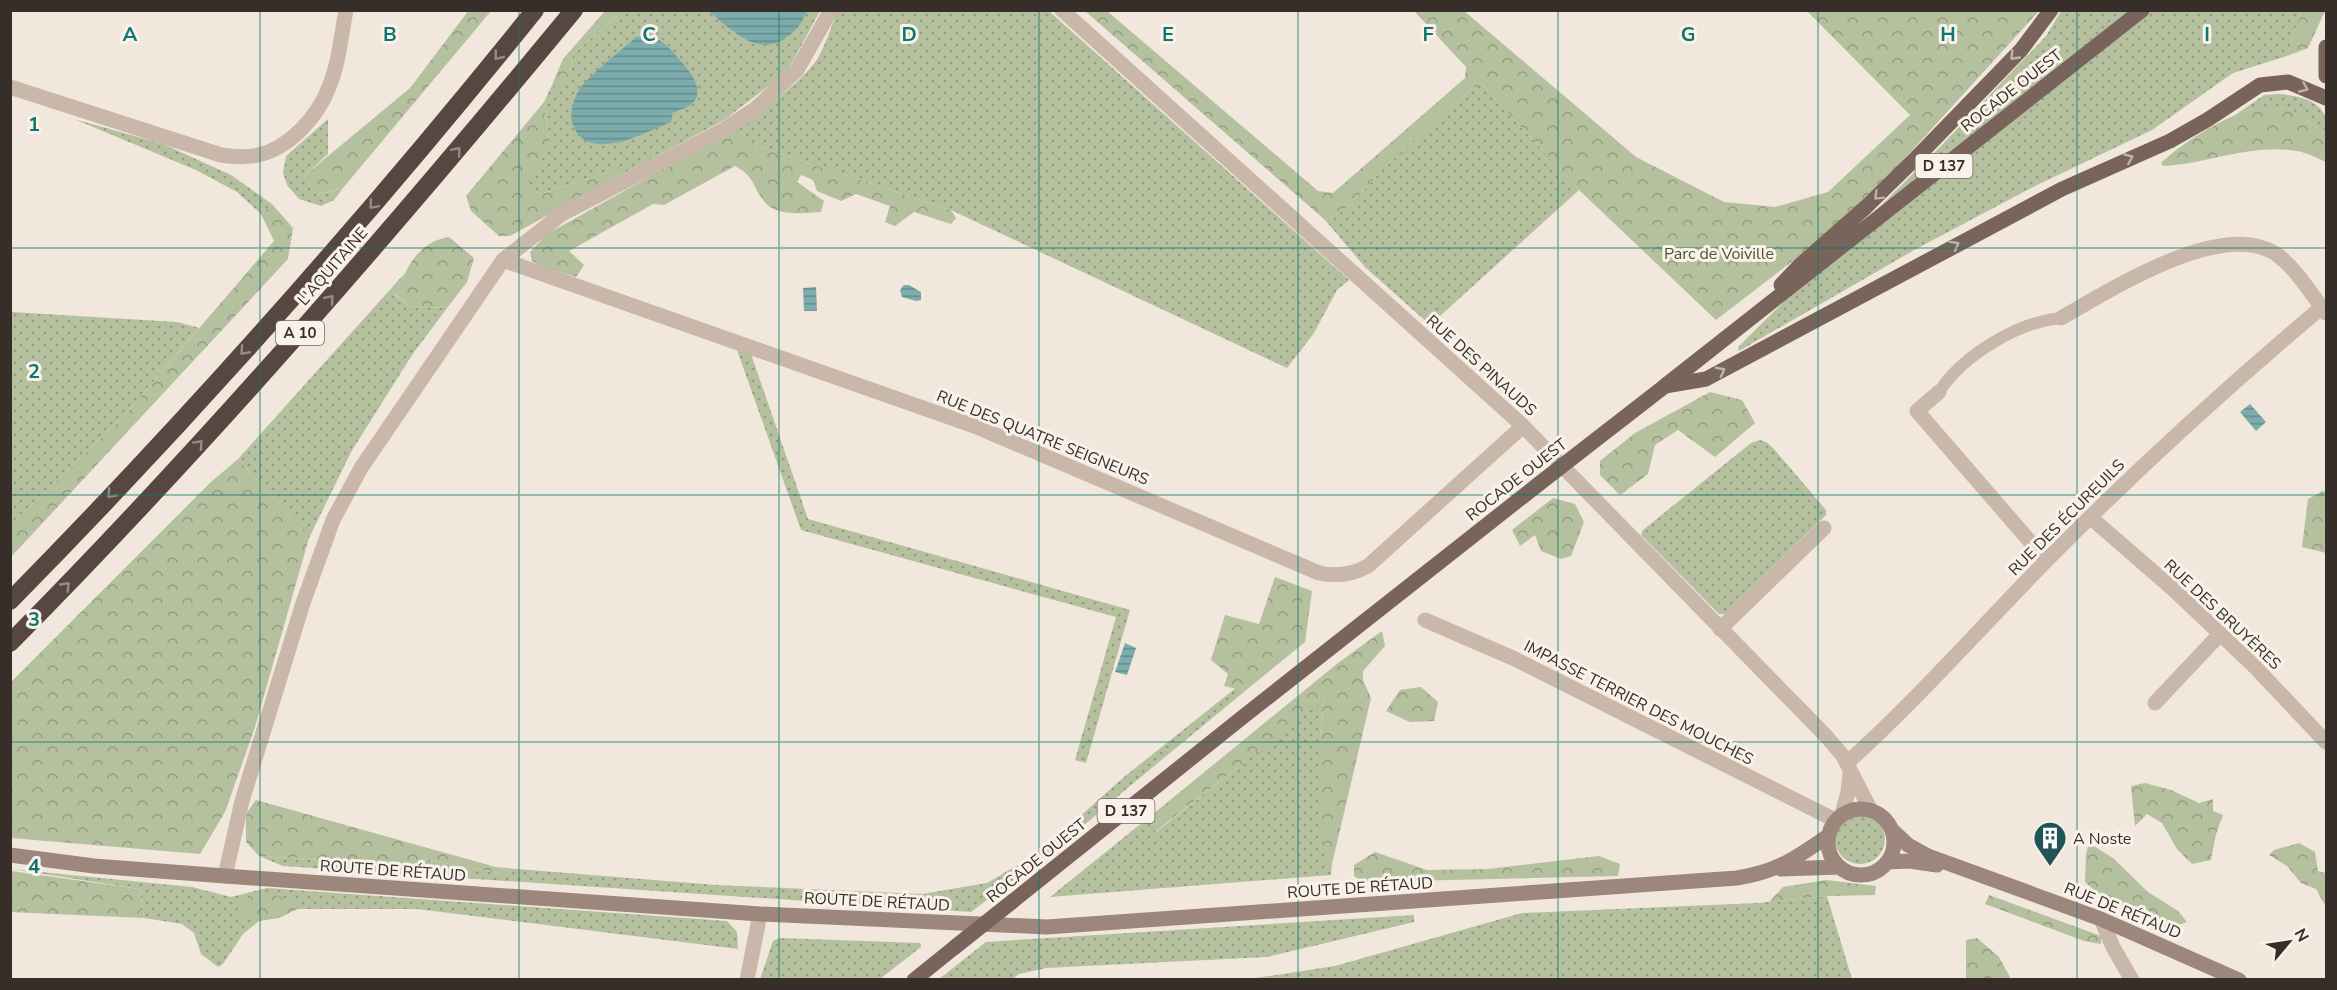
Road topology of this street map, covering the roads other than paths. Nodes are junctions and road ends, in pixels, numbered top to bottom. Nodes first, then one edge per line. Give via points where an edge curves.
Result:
1 (346, 10) edge
2 (535, 10) edge
3 (574, 10) edge
4 (831, 10) edge
5 (1062, 10) edge
6 (2051, 10) edge
7 (2142, 10) edge
8 (2326, 47) edge
9 (2326, 76) edge
10 (10, 87) edge
11 (2326, 98) edge
12 (503, 260) junction
13 (2324, 310) edge
14 (2061, 318) joint
15 (1746, 322) junction
16 (1665, 386) junction
17 (1940, 392) joint
18 (1522, 426) junction
19 (2090, 517) junction
20 (1824, 528) dead end
21 (2046, 560) junction
22 (10, 600) edge
23 (1425, 620) dead end
24 (1720, 629) junction
25 (2220, 634) junction
26 (10, 643) edge
27 (2155, 703) dead end
28 (2326, 742) edge
29 (1849, 768) junction
30 (1870, 809) junction
31 (1838, 817) junction
32 (1892, 830) junction
33 (1828, 836) junction
34 (10, 855) edge
35 (1887, 862) junction
36 (1839, 867) junction
37 (1958, 868) junction
38 (1778, 869) junction
39 (225, 876) junction
40 (760, 914) junction
41 (2101, 919) junction
42 (747, 980) edge
43 (914, 980) edge
44 (2132, 980) edge
45 (2239, 980) edge

1 - 10 street via 335,69 322,103 294,136 260,155 221,156
2 -> 22 highway, L'AQUITAINE / A 10 via 409,164 239,356
26 -> 3 highway, L'AQUITAINE / A 10 via 268,369 389,232
4 - 12 street via 797,70 755,109 723,130 570,209
5 - 18 street, RUE DES PINAUDS
6 -> 15 main road, D 137 via 2021,50 1917,157 1800,265
7 - 15 main road, ROCADE OUEST / D 137
8 - 9 main road
16 -> 11 main road via 1706,379 2062,189 2170,141 2260,85 2288,82
12 - 18 street, RUE DES QUATRE SEIGNEURS via 976,427 1333,576 1368,566
12 - 39 street via 361,468 333,520 242,801
13 - 14 street via 2274,253 2261,247 2228,244 2148,270
13 - 19 street, RUE DES ÉCUREUILS via 2173,438
14 - 17 street via 2042,320 1979,350
15 - 16 main road, ROCADE OUEST
16 - 43 main road, ROCADE OUEST / D 137, bridge
17 - 21 street via 1917,411
18 - 24 street, RUE DES PINAUDS
19 - 21 street, RUE DES ÉCUREUILS
19 - 25 street, RUE DES BRUYÈRES
20 - 24 street
21 - 29 street, RUE DES ÉCUREUILS
23 - 31 street, IMPASSE TERRIER DES MOUCHES via 1515,659 1649,729
24 - 29 street, RUE DES PINAUDS via 1826,736
25 - 27 street
25 - 28 street, RUE DES BRUYÈRES
29 - 30 street, RUE DES PINAUDS
29 - 31 street via 1848,792
30 - 31 main road via 1858,808
30 - 32 main road via 1881,815
31 - 33 main road
32 - 35 main road via 1894,844
32 - 37 main road via 1914,849
33 - 36 main road via 1829,853
33 - 38 main road
34 - 39 main road, ROUTE DE RÉTAUD
35 - 36 main road via 1867,875 1849,873
35 - 37 main road
36 - 38 main road
37 - 41 main road, RUE DE RÉTAUD
38 - 40 main road, ROUTE DE RÉTAUD via 1737,878 1047,927
39 - 40 main road, ROUTE DE RÉTAUD
40 - 42 street
41 - 44 street
41 - 45 main road, RUE DE RÉTAUD

